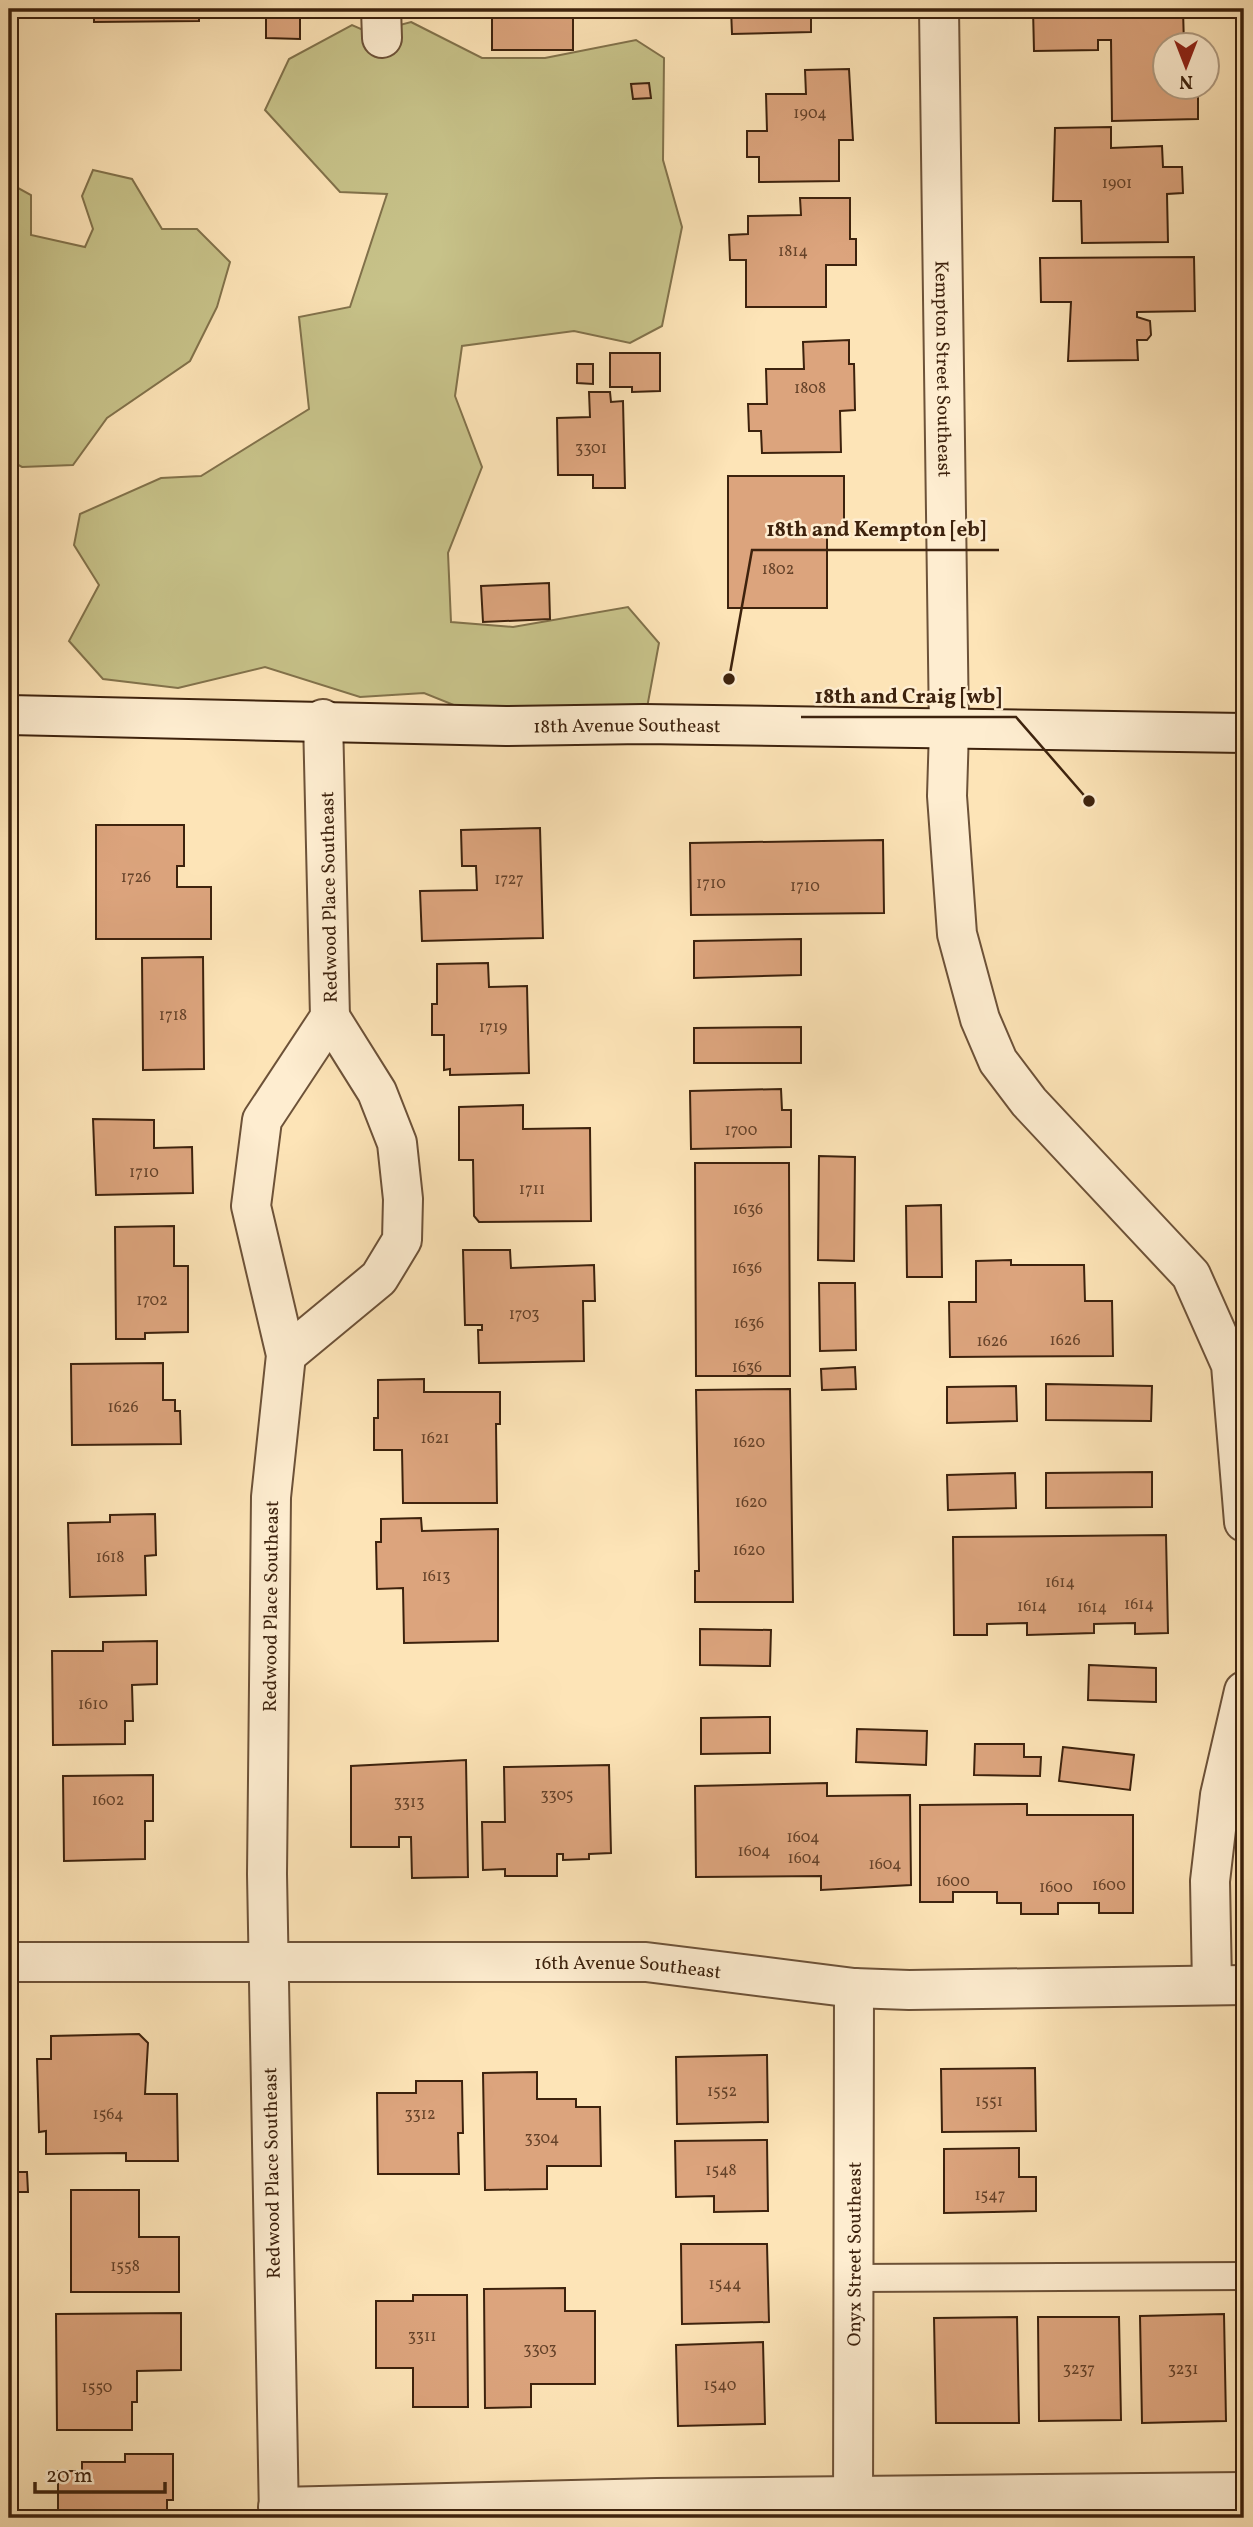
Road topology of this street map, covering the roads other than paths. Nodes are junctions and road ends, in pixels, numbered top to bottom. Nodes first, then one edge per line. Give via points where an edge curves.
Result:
1 (939, 9) edge
2 (9, 715) edge
3 (323, 719) junction
4 (949, 729) junction
5 (1244, 733) edge
6 (330, 1017) junction
7 (286, 1355) junction
8 (1244, 1522) edge
9 (1244, 1692) edge
10 (12, 1962) dead end
11 (267, 1962) junction
12 (1228, 1985) edge
13 (854, 1988) junction
14 (1244, 2276) edge
15 (853, 2278) junction
16 (1244, 2492) edge
17 (853, 2508) edge
18 (279, 2513) edge

1 - 4 street, Kempton Street Southeast
2 - 3 street, 18th Avenue Southeast
3 - 4 street, 18th Avenue Southeast via 506,726
3 - 6 street, Redwood Place Southeast
4 - 5 street, 18th Avenue Southeast
4 - 8 street, Kempton Street Southeast via 947,796 957,933 980,1019 998,1061 1029,1102 1191,1275 1231,1365
6 - 7 street, Redwood Place Southeast via 262,1120 251,1206
6 - 7 street via 377,1092 397,1143 402,1240 379,1278
7 - 11 street, Redwood Place Southeast via 271,1497
9 - 12 street via 1220,1795 1210,1881
10 - 11 street, 16th Avenue Southeast
11 - 13 street, 16th Avenue Southeast via 646,1962
11 - 18 street, Redwood Place Southeast
12 - 13 street, 16th Avenue Southeast
13 - 15 street, Onyx Street Southeast
14 - 15 lane
15 - 17 street, Onyx Street Southeast
16 - 17 street
17 - 18 street via 657,2498

